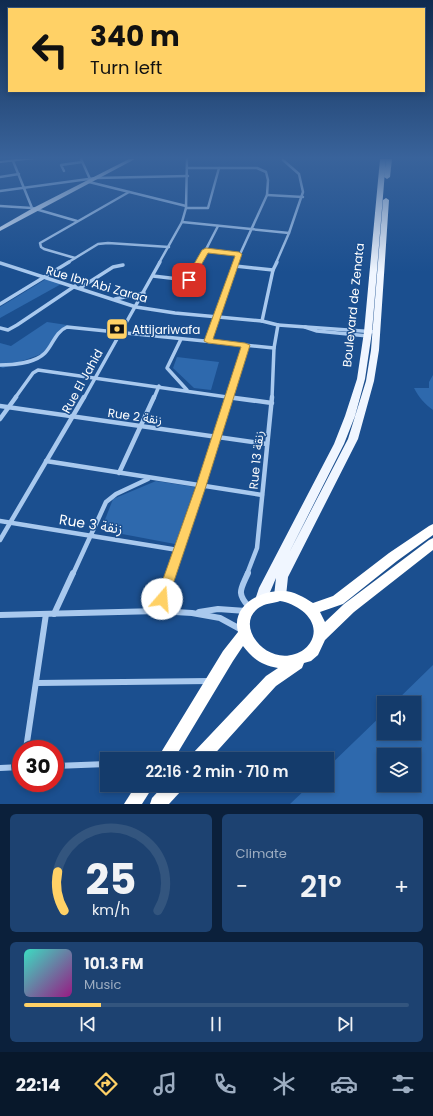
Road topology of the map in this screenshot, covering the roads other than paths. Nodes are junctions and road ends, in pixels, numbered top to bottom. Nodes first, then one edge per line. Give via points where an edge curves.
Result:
1 (28, 197) edge
2 (57, 197) edge
3 (120, 197) edge
4 (145, 197) edge
5 (187, 197) edge
6 (211, 197) edge
7 (265, 197) edge
8 (294, 197) edge
9 (303, 197) joint
10 (383, 197) edge
11 (0, 206) edge
12 (186, 207) junction
13 (33, 208) junction
14 (78, 221) junction
15 (182, 222) junction
16 (218, 226) junction
17 (1, 228) edge
18 (252, 229) junction
19 (290, 233) junction
20 (169, 247) junction
21 (206, 250) junction
22 (239, 254) junction
23 (75, 258) junction
24 (0, 263) edge
25 (123, 265) dead end
26 (235, 266) junction
27 (274, 270) junction
28 (153, 276) junction
29 (44, 278) junction
30 (75, 286) junction
31 (80, 288) junction
32 (144, 293) junction
33 (112, 299) junction
34 (0, 304) edge
35 (136, 307) junction
36 (216, 317) junction
37 (262, 321) junction
38 (278, 325) junction
39 (0, 328) edge
40 (121, 332) junction
41 (372, 334) junction
42 (181, 339) junction
43 (208, 341) junction
44 (245, 345) junction
45 (274, 348) junction
46 (370, 350) junction
47 (0, 365) edge
48 (94, 378) junction
49 (159, 386) junction
50 (187, 390) junction
51 (229, 396) junction
52 (272, 402) junction
53 (0, 406) edge
54 (8, 407) junction
55 (73, 418) junction
56 (0, 419) edge
57 (140, 427) junction
58 (216, 437) junction
59 (267, 444) junction
60 (46, 461) junction
61 (119, 473) junction
62 (149, 478) junction
63 (201, 486) junction
64 (262, 495) junction
65 (0, 521) edge
66 (10, 522) junction
67 (433, 529) edge
68 (90, 536) junction
69 (0, 540) edge
70 (433, 543) edge
71 (178, 550) junction
72 (280, 596) junction
73 (253, 606) junction
74 (310, 608) junction
75 (158, 611) junction
76 (192, 613) junction
77 (46, 614) junction
78 (54, 614) junction
79 (0, 615) edge
80 (243, 632) junction
81 (320, 636) junction
82 (303, 658) junction
83 (213, 680) junction
84 (36, 682) junction
85 (27, 740) edge
86 (169, 752) edge
87 (205, 752) edge
88 (100, 764) edge
89 (64, 766) edge
90 (12, 767) edge
91 (0, 768) edge
92 (141, 792) edge
93 (169, 792) edge
94 (132, 804) edge
95 (158, 804) edge

1 - 13 street
2 - 13 street
3 - 14 street
4 - 12 street
5 - 12 street, Rue El Jahid
6 - 12 street via 208,208
7 - 18 street
8 - 9 street
9 - 19 street
10 - 41 main road, Boulevard de Zenata
11 - 13 street
12 - 15 street, Rue El Jahid
13 - 14 street
13 - 17 street
14 - 23 street via 40,245 44,249
15 - 16 street
15 - 20 street, Rue El Jahid
16 - 18 street
16 - 21 street
18 - 19 street
18 - 22 street
19 - 27 street
20 - 23 street via 102,243
20 - 28 street, Rue El Jahid
21 - 22 street
21 - 28 street via 189,280
22 - 26 street
23 - 29 street
24 - 29 street, Rue Ibn Abi Zaraa
25 - 31 street via 109,269
26 - 27 street
26 - 36 street
27 - 37 street
28 - 32 street, Rue El Jahid
29 - 30 street, Rue Ibn Abi Zaraa
29 - 34 street
30 - 31 street, Rue Ibn Abi Zaraa
30 - 39 street via 17,325 8,330
31 - 33 street, Rue Ibn Abi Zaraa
32 - 33 street
32 - 35 street, Rue El Jahid
33 - 35 street, Rue Ibn Abi Zaraa
35 - 36 street, Rue Ibn Abi Zaraa
35 - 40 street, Rue El Jahid
36 - 37 street, Rue Ibn Abi Zaraa
36 - 43 street
37 - 38 street
38 - 41 street
38 - 45 street, Rue 13 زنقة
40 - 42 street
40 - 47 street via 65,327 44,354 15,364
40 - 48 street, Rue El Jahid
41 - 46 main road, Boulevard de Zenata
42 - 43 street
42 - 50 street via 167,368
43 - 44 street
44 - 45 street
44 - 51 street
45 - 52 street, Rue 13 زنقة
46 - 72 main road, Boulevard de Zenata via 370,382 353,439 282,576
46 - 73 main road, Boulevard de Zenata via 339,444 265,588
48 - 49 street
48 - 54 street via 36,371
48 - 55 street, Rue El Jahid
49 - 50 street
49 - 57 street
50 - 51 street
51 - 52 street
51 - 58 street
52 - 59 street, Rue 13 زنقة
53 - 54 street, Rue 2 زنقة
54 - 55 street, Rue 2 زنقة
54 - 56 street
55 - 57 street, Rue 2 زنقة
55 - 60 street, Rue El Jahid
57 - 58 street, Rue 2 زنقة
57 - 61 street
58 - 59 street, Rue 2 زنقة
58 - 63 street
59 - 64 street, Rue 13 زنقة
60 - 61 street
60 - 66 street, Rue El Jahid
61 - 62 street
62 - 63 street
62 - 68 street via 116,494 106,502
63 - 64 street
63 - 71 street
64 - 73 street, Rue 13 زنقة via 257,548 240,593 242,599
65 - 66 street, Rue 3 زنقة
66 - 68 street, Rue 3 زنقة
66 - 69 street, Rue El Jahid
67 - 74 highway via 338,600
68 - 71 street, Rue 3 زنقة
68 - 78 street
70 - 81 highway via 349,608
71 - 75 street
72 - 73 highway via 270,597
72 - 74 highway via 302,602
73 - 76 street
73 - 80 highway via 243,624
74 - 81 highway via 320,626
75 - 76 street
75 - 78 street
76 - 80 street via 220,618
77 - 78 street
77 - 79 street
77 - 84 street
80 - 82 highway via 248,644 256,653 267,659 292,662
80 - 83 highway
81 - 82 highway via 315,649
82 - 87 highway via 271,681
83 - 84 street
83 - 86 highway
84 - 85 street
88 - 89 street
90 - 91 street
92 - 94 highway
93 - 95 highway

